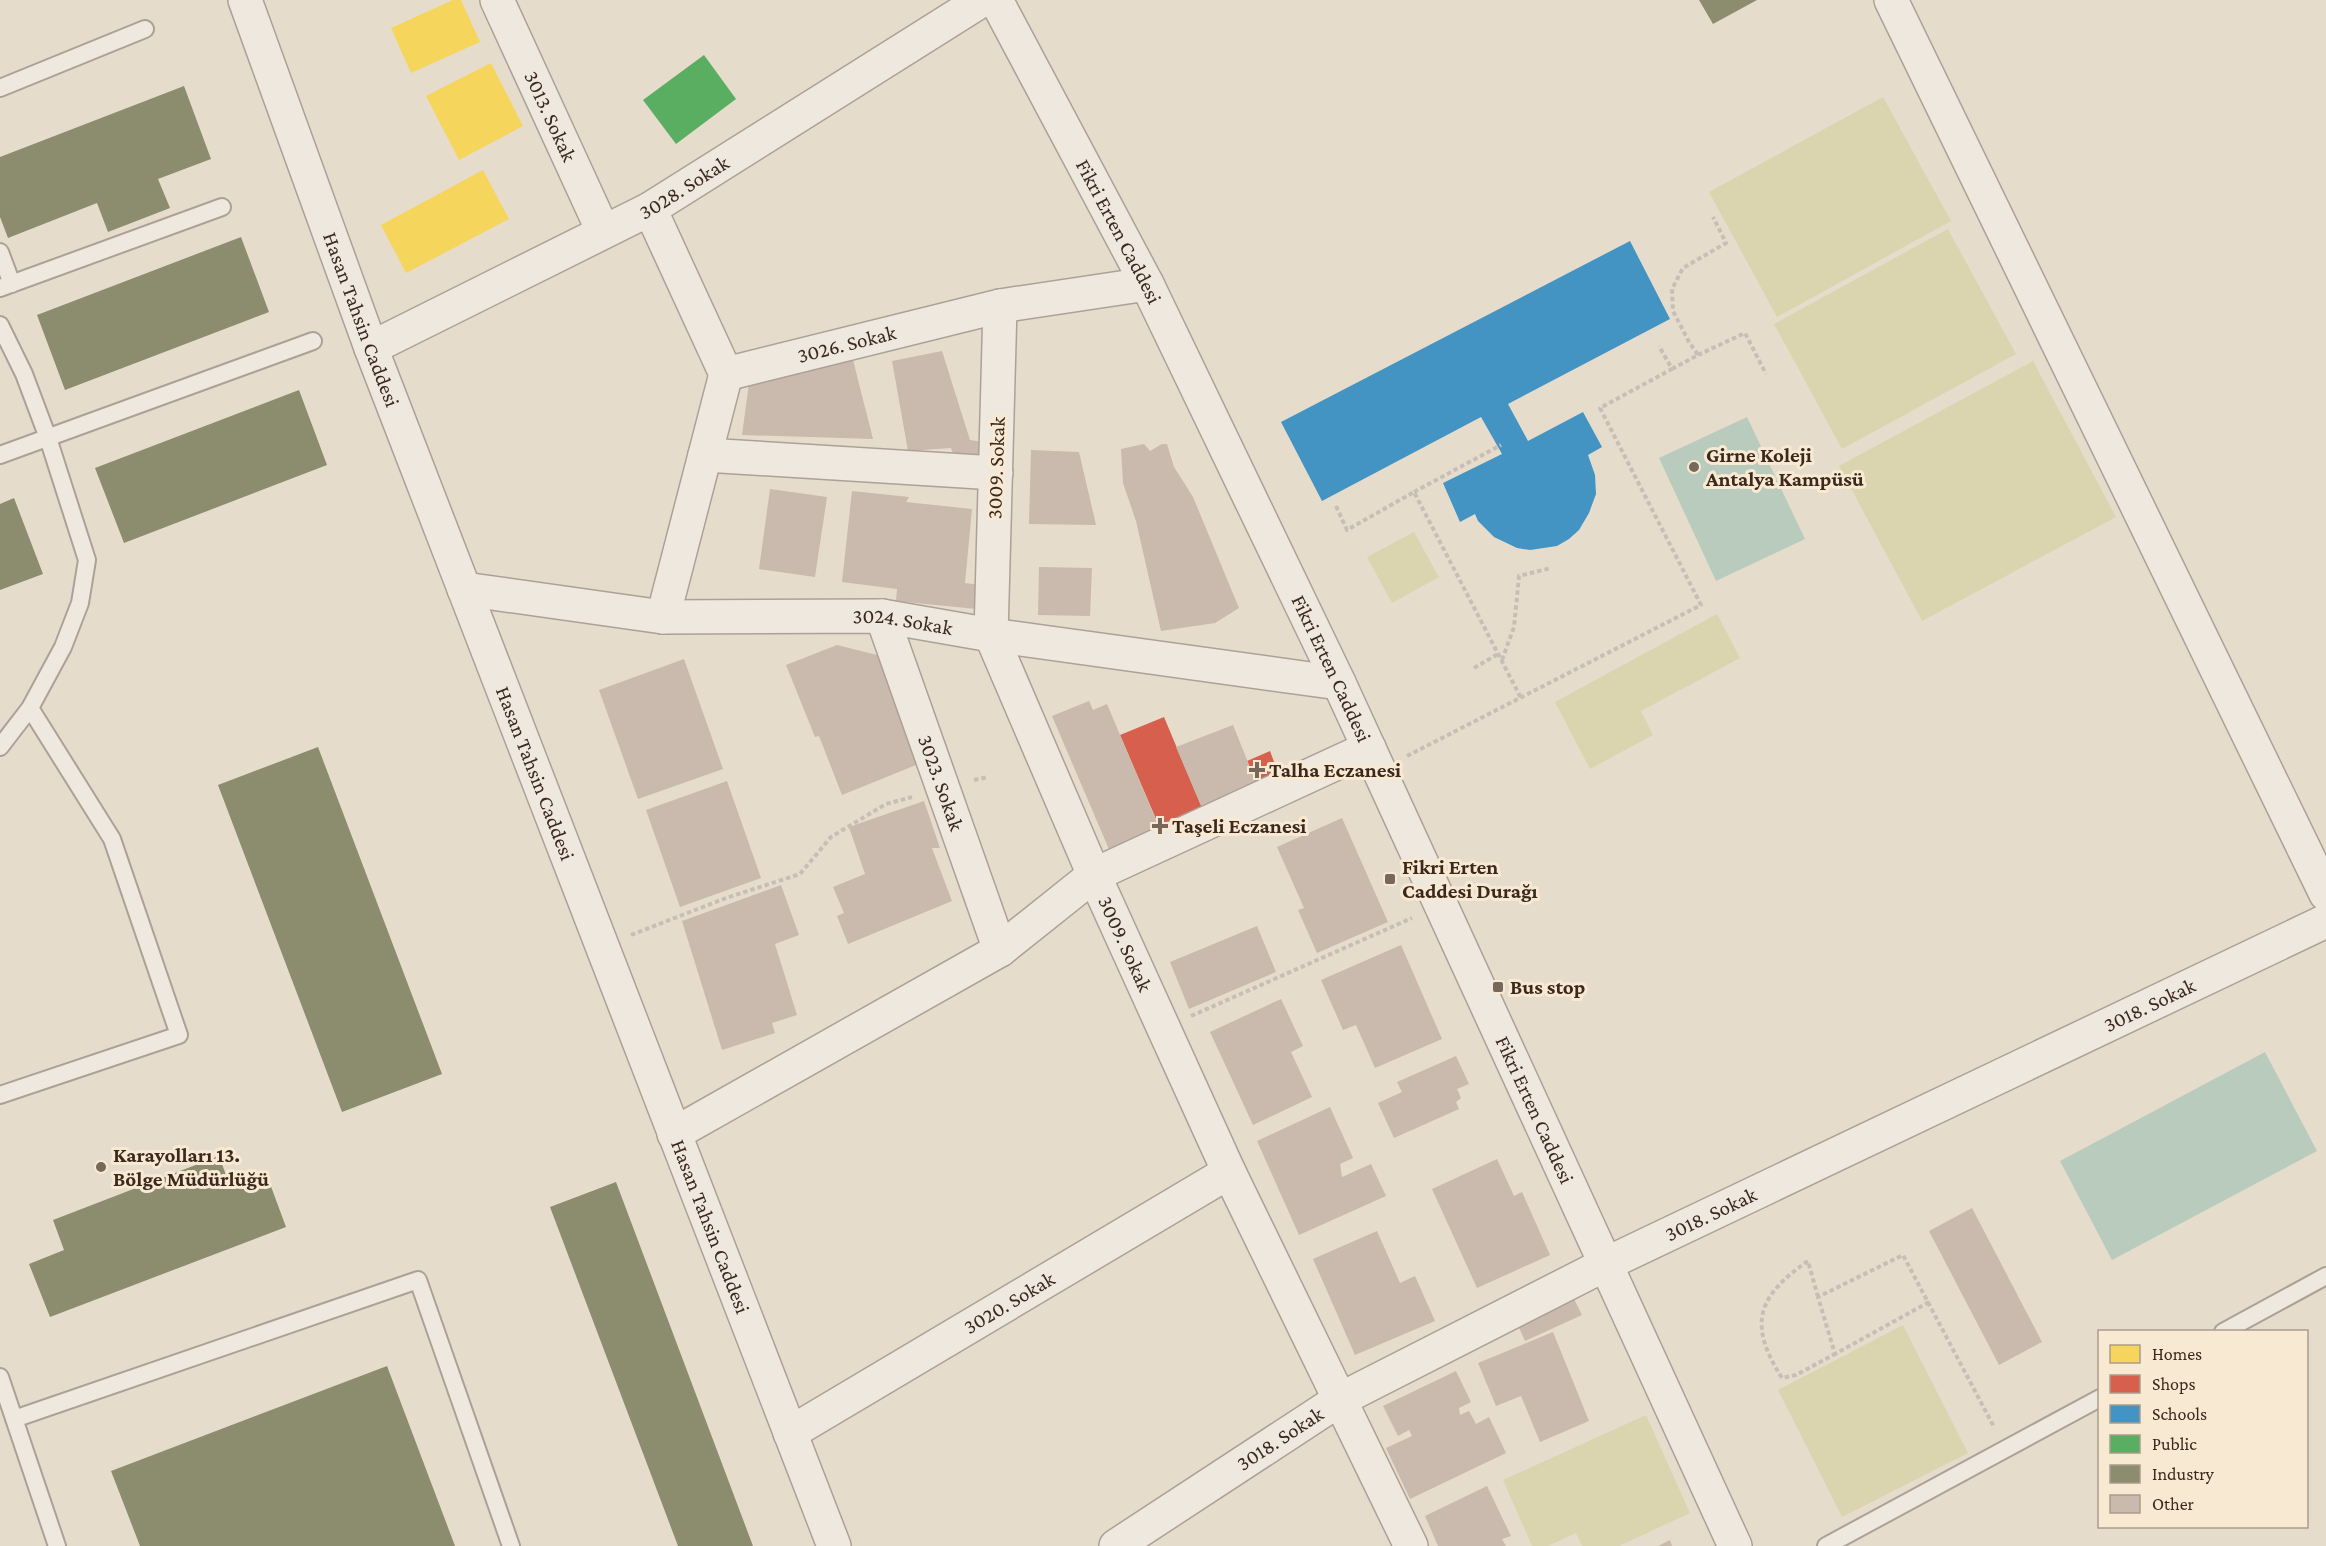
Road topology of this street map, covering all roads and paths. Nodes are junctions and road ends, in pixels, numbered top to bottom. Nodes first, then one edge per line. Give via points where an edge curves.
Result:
1 (245, 0) edge
2 (497, 0) edge
3 (982, 0) edge
4 (996, 0) edge
5 (1891, 0) edge
6 (145, 29) dead end
7 (0, 87) edge
8 (222, 207) dead end
9 (650, 208) junction
10 (1713, 217) dead end
11 (603, 231) junction
12 (0, 252) edge
13 (1147, 284) junction
14 (6, 286) edge
15 (1000, 306) junction
16 (0, 325) edge
17 (313, 341) dead end
18 (1659, 346) dead end
19 (371, 348) junction
20 (1698, 355) junction
21 (1672, 369) junction
22 (726, 374) junction
23 (1766, 374) dead end
24 (48, 438) junction
25 (1501, 445) dead end
26 (0, 455) edge
27 (705, 455) junction
28 (996, 473) junction
29 (1414, 492) junction
30 (1336, 506) dead end
31 (1551, 568) dead end
32 (464, 589) junction
33 (882, 616) junction
34 (663, 617) junction
35 (991, 635) junction
36 (1498, 654) junction
37 (1502, 661) junction
38 (1474, 668) dead end
39 (1339, 683) junction
40 (1521, 698) junction
41 (30, 708) junction
42 (0, 747) edge
43 (1374, 759) junction
44 (942, 788) junction
45 (1094, 875) junction
46 (2326, 894) edge
47 (1441, 904) junction
48 (2326, 921) edge
49 (602, 946) junction
50 (1000, 950) junction
51 (1163, 1027) junction
52 (0, 1095) edge
53 (674, 1134) junction
54 (1229, 1172) junction
55 (1606, 1264) junction
56 (2326, 1276) edge
57 (1818, 1297) junction
58 (1929, 1302) junction
59 (2227, 1330) edge
60 (1835, 1354) junction
61 (0, 1377) edge
62 (2098, 1399) edge
63 (1339, 1400) junction
64 (14, 1419) junction
65 (790, 1433) junction
66 (2005, 1449) junction
67 (57, 1546) edge
68 (511, 1546) edge
69 (834, 1546) edge
70 (1116, 1546) edge
71 (1411, 1546) edge
72 (1735, 1546) edge
73 (1826, 1546) edge

1 - 19 street, Hasan Tahsin Caddesi
2 - 11 street, 3013. Sokak
3 - 9 street, 3028. Sokak
4 - 13 street, Fikri Erten Caddesi
5 - 46 street
6 - 7 lane
8 - 14 lane
9 - 11 street, 3028. Sokak
9 - 22 street
10 - 20 path via 1726,243 1683,268 1672,289 1673,311
11 - 19 street, 3028. Sokak
12 - 14 lane
13 - 15 street, 3026. Sokak
13 - 39 street, Fikri Erten Caddesi
15 - 22 street, 3026. Sokak
15 - 28 street, 3009. Sokak
16 - 24 lane
17 - 24 lane
18 - 21 path
19 - 32 street, Hasan Tahsin Caddesi
20 - 21 path
20 - 23 path via 1745,333
21 - 40 path via 1600,408 1701,605
22 - 27 street
24 - 26 lane
24 - 41 lane via 87,560 80,603 63,647
25 - 29 path
27 - 28 street
27 - 34 street
28 - 35 street, 3009. Sokak
29 - 30 path via 1347,530
29 - 36 path
31 - 37 path via 1519,576 1514,627
32 - 34 street, 3024. Sokak
32 - 49 street, Hasan Tahsin Caddesi
33 - 34 street, 3024. Sokak
33 - 35 street, 3024. Sokak
33 - 44 street, 3023. Sokak
35 - 39 street, 3024. Sokak
35 - 45 street, 3009. Sokak
36 - 37 path
36 - 38 path
37 - 40 path
39 - 43 street, Fikri Erten Caddesi
40 - 43 path
41 - 42 lane
41 - 52 lane via 112,839 179,1035
43 - 45 street
43 - 47 street, Fikri Erten Caddesi
44 - 49 path via 886,804 831,837 800,874
44 - 50 street, 3023. Sokak
45 - 50 street
45 - 51 street, 3009. Sokak
47 - 51 path
47 - 55 street, Fikri Erten Caddesi
48 - 55 street, 3018. Sokak
49 - 53 street, Hasan Tahsin Caddesi
50 - 53 street
51 - 54 street, 3009. Sokak
53 - 65 street, Hasan Tahsin Caddesi
54 - 63 street, 3009. Sokak
54 - 65 street, 3020. Sokak
55 - 63 street, 3018. Sokak
55 - 72 street, Fikri Erten Caddesi
56 - 59 lane
57 - 58 path via 1903,1255
57 - 60 path
57 - 60 path via 1809,1261 1784,1278 1766,1302 1761,1323 1770,1358 1782,1378 1796,1375
58 - 60 path
58 - 66 path
61 - 64 lane
62 - 66 lane
63 - 70 street, 3018. Sokak
63 - 71 street, 3009. Sokak
64 - 67 lane
64 - 68 lane via 418,1280
65 - 69 street, Hasan Tahsin Caddesi
66 - 73 lane

